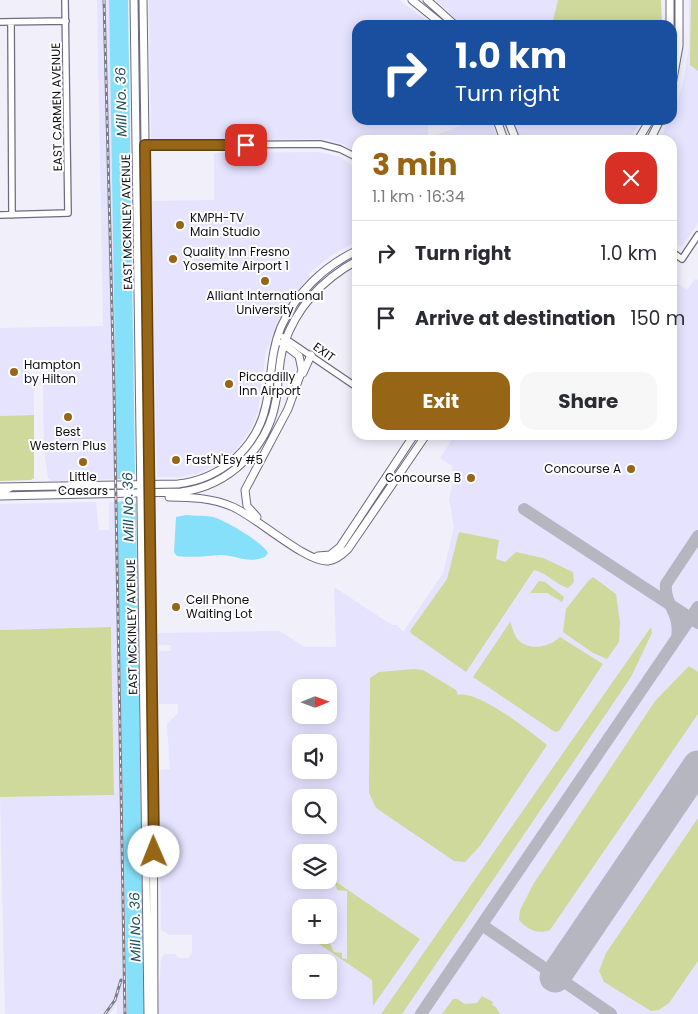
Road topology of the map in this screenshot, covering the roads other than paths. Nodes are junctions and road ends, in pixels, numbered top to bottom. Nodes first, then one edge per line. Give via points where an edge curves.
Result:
1 (65, 0) edge
2 (134, 0) edge
3 (143, 0) edge
4 (412, 0) edge
5 (428, 0) edge
6 (670, 0) edge
7 (679, 0) edge
8 (437, 20) edge
9 (450, 20) edge
10 (670, 20) edge
11 (66, 21) junction
12 (0, 22) edge
13 (11, 22) junction
14 (677, 57) edge
15 (136, 90) junction
16 (145, 145) junction
17 (352, 155) edge
18 (0, 215) edge
19 (12, 215) junction
20 (698, 235) edge
21 (352, 253) edge
22 (677, 255) edge
23 (352, 260) edge
24 (352, 263) edge
25 (341, 268) junction
26 (139, 294) junction
27 (278, 336) junction
28 (286, 338) junction
29 (283, 346) junction
30 (311, 355) junction
31 (148, 360) junction
32 (352, 384) edge
33 (298, 386) junction
34 (411, 440) edge
35 (413, 440) edge
36 (423, 440) edge
37 (418, 447) junction
38 (141, 484) junction
39 (149, 484) junction
40 (0, 487) edge
41 (12, 487) junction
42 (0, 492) edge
43 (141, 494) junction
44 (149, 494) junction
45 (0, 496) edge
46 (263, 525) junction
47 (307, 555) junction
48 (144, 778) junction
49 (154, 833) junction
50 (145, 841) junction
51 (155, 908) junction
52 (151, 946) junction
53 (148, 1014) edge
54 (154, 1014) edge

1 - 11 street, EAST CARMEN AVENUE
2 - 15 main road, EAST MCKINLEY AVENUE
3 - 16 main road, EAST MCKINLEY AVENUE
4 - 8 main road
5 - 9 main road
6 - 10 main road
7 - 14 main road
11 - 13 street
11 - 19 street, EAST CARMEN AVENUE via 68,213
12 - 13 street
13 - 19 street
15 - 16 main road via 141,142
15 - 26 main road, EAST MCKINLEY AVENUE
16 - 17 street via 320,144
16 - 31 main road, EAST MCKINLEY AVENUE
18 - 19 street
20 - 22 street via 682,258
21 - 27 main road via 330,266 308,286 290,310
23 - 25 main road
24 - 25 main road
25 - 28 main road via 310,297
26 - 31 main road via 144,352
26 - 38 main road, EAST MCKINLEY AVENUE
27 - 28 street, EXIT
27 - 29 main road
27 - 39 main road via 265,411 245,449 226,466 202,479
28 - 29 main road
28 - 30 street, EXIT
29 - 33 main road via 295,352 301,360
29 - 44 main road via 271,420 263,438 246,460 225,477 199,489
30 - 32 street, EXIT
30 - 33 main road
31 - 39 main road, EAST MCKINLEY AVENUE
33 - 46 main road via 245,490 247,506
34 - 47 main road via 340,547 324,556
35 - 37 main road
36 - 37 main road
37 - 47 main road via 344,553 328,561
38 - 39 main road
38 - 41 main road
38 - 43 main road, EAST MCKINLEY AVENUE
39 - 44 main road, EAST MCKINLEY AVENUE
40 - 41 main road
41 - 42 street
43 - 44 main road
43 - 45 main road
43 - 48 main road, EAST MCKINLEY AVENUE
44 - 46 main road via 158,498 195,497 220,502
44 - 49 main road, EAST MCKINLEY AVENUE
46 - 47 main road
48 - 49 main road via 150,828
48 - 50 main road, EAST MCKINLEY AVENUE
49 - 51 main road, EAST MCKINLEY AVENUE
50 - 51 main road via 151,846
50 - 52 main road, EAST MCKINLEY AVENUE
51 - 52 main road, EAST MCKINLEY AVENUE
52 - 53 main road, EAST MCKINLEY AVENUE
52 - 54 main road, EAST MCKINLEY AVENUE

